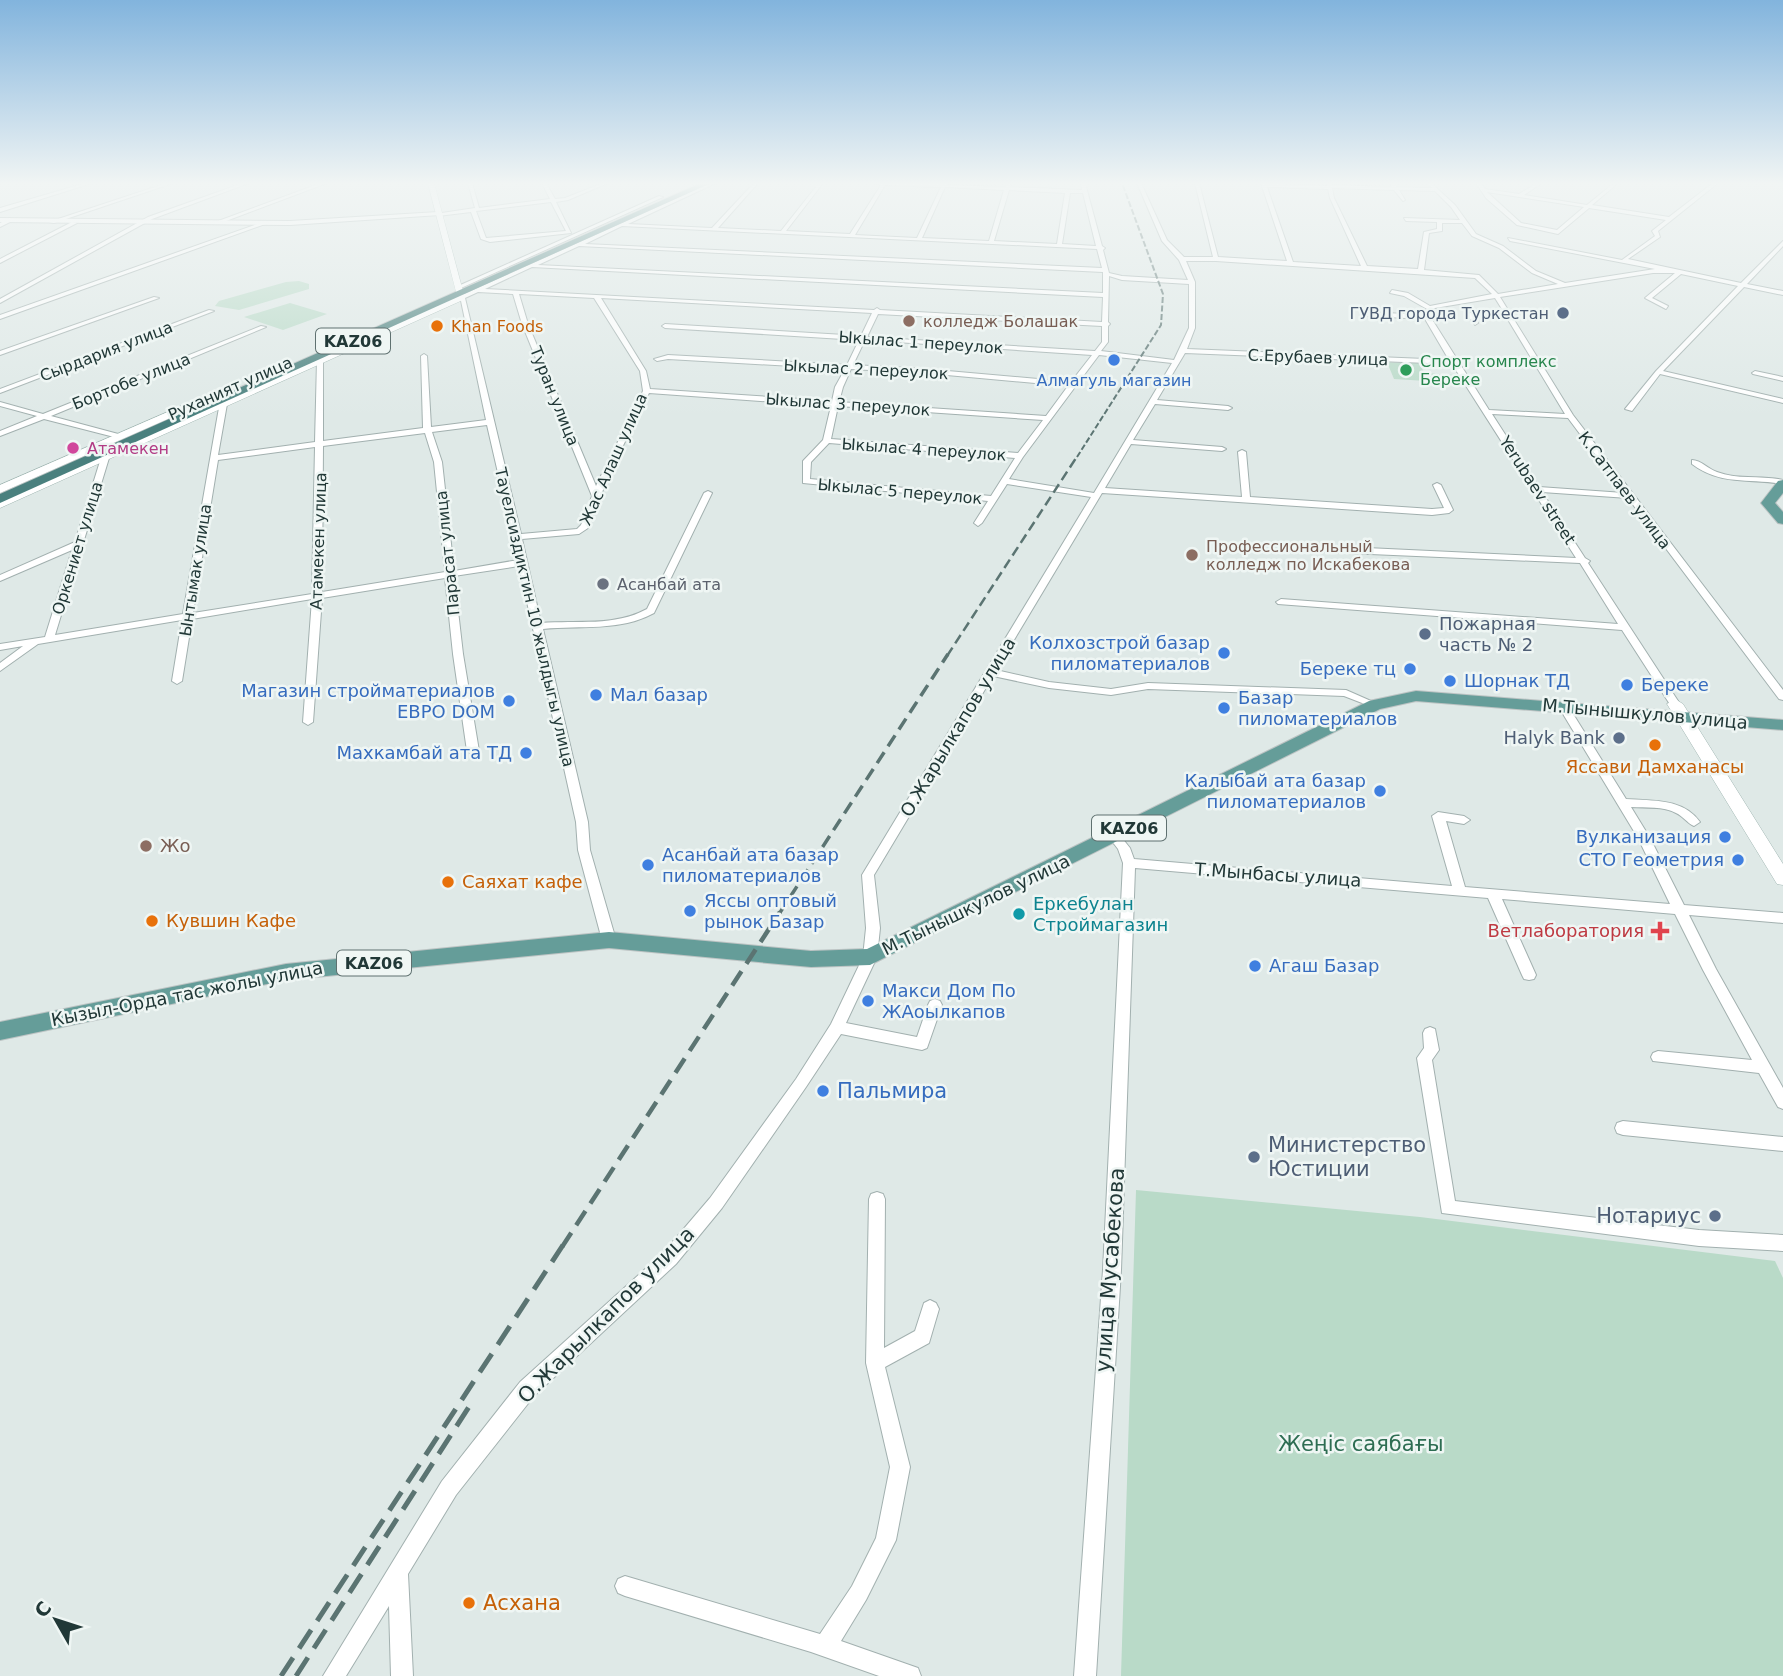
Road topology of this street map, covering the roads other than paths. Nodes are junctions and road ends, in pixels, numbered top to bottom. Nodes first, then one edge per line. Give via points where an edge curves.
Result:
1 (72, 261) edge
2 (157, 261) edge
3 (451, 261) edge
4 (526, 261) edge
5 (528, 261) edge
6 (530, 261) edge
7 (539, 261) edge
8 (902, 261) edge
9 (1104, 261) edge
10 (1183, 261) edge
11 (1271, 261) edge
12 (1362, 261) edge
13 (1423, 261) edge
14 (1520, 261) edge
15 (1622, 261) edge
16 (1765, 261) edge
17 (1290, 262) joint
18 (1626, 262) joint
19 (529, 266) junction
20 (1364, 266) junction
21 (1470, 266) dead end
22 (1421, 271) junction
23 (1105, 272) junction
24 (1675, 272) junction
25 (1477, 276) junction
26 (1192, 282) junction
27 (1565, 285) junction
28 (1741, 285) junction
29 (477, 290) junction
30 (460, 292) junction
31 (1392, 292) dead end
32 (1783, 293) edge
33 (516, 294) junction
34 (1106, 295) junction
35 (1496, 295) junction
36 (596, 296) junction
37 (156, 298) dead end
38 (0, 301) edge
39 (1666, 307) dead end
40 (877, 310) junction
41 (211, 311) dead end
42 (1429, 313) junction
43 (1368, 314) dead end
44 (1509, 316) junction
45 (0, 317) edge
46 (1475, 323) dead end
47 (1107, 324) junction
48 (665, 326) dead end
49 (263, 327) dead end
50 (863, 338) junction
51 (0, 353) edge
52 (1098, 353) junction
53 (424, 356) dead end
54 (1180, 357) junction
55 (657, 359) dead end
56 (320, 360) junction
57 (1454, 362) junction
58 (848, 368) junction
59 (1658, 372) junction
60 (1755, 373) dead end
61 (1783, 379) edge
62 (1076, 385) junction
63 (0, 391) edge
64 (647, 391) junction
65 (1783, 401) edge
66 (835, 402) junction
67 (1153, 402) junction
68 (0, 404) edge
69 (223, 404) junction
70 (1228, 408) dead end
71 (1629, 409) dead end
72 (1486, 412) junction
73 (44, 416) junction
74 (1570, 416) junction
75 (1049, 418) junction
76 (490, 422) junction
77 (429, 430) junction
78 (0, 434) edge
79 (119, 437) junction
80 (827, 442) junction
81 (1130, 442) junction
82 (320, 445) junction
83 (1222, 449) dead end
84 (1242, 452) dead end
85 (1020, 456) junction
86 (105, 458) junction
87 (214, 458) junction
88 (1695, 461) dead end
89 (1005, 481) junction
90 (807, 482) joint
91 (1783, 484) edge
92 (1437, 485) dead end
93 (0, 489) edge
94 (1538, 489) junction
95 (708, 493) dead end
96 (1099, 493) junction
97 (1628, 496) junction
98 (597, 498) junction
99 (1246, 498) junction
100 (0, 499) edge
101 (993, 499) junction
102 (1783, 520) edge
103 (978, 523) dead end
104 (518, 537) junction
105 (78, 544) junction
106 (1324, 549) dead end
107 (1585, 561) junction
108 (524, 562) junction
109 (451, 574) junction
110 (0, 578) edge
111 (317, 595) junction
112 (1281, 602) dead end
113 (187, 618) junction
114 (538, 626) junction
115 (1625, 627) junction
116 (49, 639) junction
117 (37, 641) junction
118 (0, 647) edge
119 (0, 668) edge
120 (991, 672) junction
121 (177, 681) dead end
122 (1783, 697) edge
123 (1507, 701) junction
124 (1375, 705) junction
125 (1565, 709) junction
126 (1679, 711) junction
127 (1783, 713) edge
128 (308, 722) dead end
129 (1783, 725) edge
130 (473, 751) dead end
131 (1621, 803) junction
132 (1464, 820) dead end
133 (1694, 822) dead end
134 (1114, 836) junction
135 (1129, 863) junction
136 (1783, 880) edge
137 (1459, 889) junction
138 (1492, 892) junction
139 (1679, 908) junction
140 (1783, 918) edge
141 (610, 940) junction
142 (752, 954) joint
143 (870, 957) junction
144 (1529, 975) dead end
145 (935, 1005) dead end
146 (837, 1027) junction
147 (0, 1031) edge
148 (1430, 1033) dead end
149 (1658, 1057) dead end
150 (1762, 1067) junction
151 (1783, 1102) edge
152 (1623, 1128) dead end
153 (1783, 1144) edge
154 (877, 1199) dead end
155 (1783, 1243) edge
156 (930, 1309) dead end
157 (876, 1363) junction
158 (398, 1571) junction
159 (625, 1586) dead end
160 (825, 1646) junction
161 (334, 1676) edge
162 (402, 1676) edge
163 (911, 1676) edge
164 (1086, 1676) edge

1 - 38 street
2 - 45 street
3 - 30 main road
4 - 30 street
5 - 30 highway, KАZ06
6 - 30 highway, KАZ06
7 - 19 street
8 - 23 street
9 - 23 street
10 - 26 street, О.Жарылкапов улица
11 - 17 street
12 - 20 street
13 - 22 street
14 - 27 street
15 - 18 street
16 - 28 street
17 - 20 street
18 - 24 street
19 - 29 street
19 - 34 street
20 - 22 street
21 - 25 street, К.Сатпаев улица
22 - 25 street
23 - 26 street via 1122,278
23 - 34 street
24 - 27 street
24 - 28 street
24 - 39 street via 1648,298
25 - 35 street, К.Сатпаев улица
26 - 54 street, О.Жарылкапов улица via 1192,328
27 - 35 street
28 - 32 street
28 - 59 street
29 - 30 street
29 - 33 street
30 - 56 main road, Руханият улица
30 - 76 street, Тауелсиздиктин 10 жылдыгы улица
30 - 79 main road, Руханият улица
30 - 100 highway, KАZ06
31 - 42 street via 1406,294
33 - 36 street
33 - 98 street, Туран улица
34 - 47 street
35 - 42 street
35 - 44 street, К.Сатпаев улица
36 - 40 street
36 - 64 street, Жас Алаш улица via 643,371
37 - 51 street
40 - 47 street
40 - 50 street
41 - 63 street, Сырдария улица
42 - 43 street
42 - 57 street, Yerubaev street
44 - 46 street via 1470,315
44 - 74 street, К.Сатпаев улица
47 - 52 street
48 - 50 street, Ыкылас 1 переулок
49 - 73 street, Бортобе улица
50 - 52 street, Ыкылас 1 переулок
50 - 58 street
52 - 54 street, Ыкылас 1 переулок
52 - 62 street
53 - 77 street, Парасат улица
54 - 57 street, С.Ерубаев улица
54 - 67 street, О.Жарылкапов улица
55 - 58 street, Ыкылас 2 переулок
56 - 69 main road, Руханият улица
56 - 82 street, Атамекен улица
57 - 72 street, Yerubaev street
58 - 62 street, Ыкылас 2 переулок
58 - 66 street
59 - 65 street
59 - 71 street
60 - 61 street
62 - 75 street
64 - 66 street, Ыкылас 3 переулок
64 - 98 street, Жас Алаш улица
66 - 75 street, Ыкылас 3 переулок
66 - 80 street
67 - 70 street
67 - 81 street, О.Жарылкапов улица
68 - 73 street
69 - 86 main road, Руханият улица
69 - 87 street, Ынтымак улица
72 - 74 street
72 - 94 street, Yerubaev street
73 - 78 street, Бортобе улица
73 - 79 street
74 - 97 street, К.Сатпаев улица
75 - 85 street
76 - 77 street
76 - 104 street, Тауелсиздиктин 10 жылдыгы улица
77 - 82 street
77 - 109 street, Парасат улица via 438,462
79 - 93 main road, Руханият улица
80 - 85 street, Ыкылас 4 переулок
80 - 90 street via 807,461
81 - 83 street
81 - 96 street, О.Жарылкапов улица
82 - 87 street
82 - 111 street, Атамекен улица
84 - 99 street
85 - 89 street
86 - 100 main road, Руханият улица
86 - 105 street, Оркениет улица
87 - 113 street, Ынтымак улица
88 - 91 street via 1709,475
89 - 96 street
89 - 101 street
90 - 101 street, Ыкылас 5 переулок
91 - 102 main road via 1768,503
92 - 99 street via 1448,510
94 - 97 street
94 - 107 street, Yerubaev street
95 - 114 street via 651,611 622,624
96 - 99 street
96 - 120 street, О.Жарылкапов улица
97 - 122 street, К.Сатпаев улица
98 - 104 street, Жас Алаш улица via 579,531
101 - 103 street
104 - 108 street, Тауелсиздиктин 10 жылдыгы улица
105 - 110 street
105 - 116 street, Оркениет улица
106 - 107 street
107 - 115 street, Yerubaev street
108 - 109 street
108 - 114 street, Тауелсиздиктин 10 жылдыгы улица
109 - 111 street
109 - 130 street, Парасат улица
111 - 113 street
111 - 128 street, Атамекен улица
112 - 115 street
113 - 116 street
113 - 121 street, Ынтымак улица
114 - 141 street, Тауелсиздиктин 10 жылдыгы улица via 582,822 584,850
115 - 126 street, Yerubaev street
116 - 117 street
117 - 118 street
117 - 119 street
120 - 124 street via 1111,692 1148,686 1346,693
120 - 143 street, О.Жарылкапов улица via 868,875 873,928
123 - 124 main road, М.Тынышкулов улица / KАZ06 via 1416,696
123 - 125 main road, М.Тынышкулов улица / KАZ06
123 - 126 main road, М.Тынышкулов улица / KАZ06
124 - 134 main road, М.Тынышкулов улица / KАZ06
125 - 126 main road, М.Тынышкулов улица / KАZ06
125 - 131 street
126 - 127 main road, М.Тынышкулов улица / KАZ06
126 - 129 main road, М.Тынышкулов улица / KАZ06
126 - 136 main road, Yerubaev street
131 - 133 street via 1679,808
131 - 139 street
132 - 137 street via 1438,817
134 - 135 street
134 - 143 main road, М.Тынышкулов улица / KАZ06
135 - 137 street, Т.Мынбасы улица
135 - 164 street, улица Мусабекова via 1113,1258
137 - 138 street, Т.Мынбасы улица
138 - 139 street, Т.Мынбасы улица
138 - 144 street
139 - 140 street, Т.Мынбасы улица
139 - 150 street
141 - 142 main road, Кызыл-Орда тас жолы улица / KАZ06
141 - 147 main road, Кызыл-Орда тас жолы улица / KАZ06 via 286,972
142 - 143 main road, М.Тынышкулов улица / KАZ06
143 - 146 street, О.Жарылкапов улица
145 - 146 street via 922,1044
146 - 158 street, О.Жарылкапов улица via 716,1203 670,1258 527,1389 449,1488
148 - 155 street via 1432,1050 1423,1058 1448,1208 1699,1238
149 - 150 street
150 - 151 street
152 - 153 street
154 - 157 street
156 - 157 street via 923,1337
157 - 160 street via 900,1467 886,1540
158 - 161 street, О.Жарылкапов улица
158 - 162 street
159 - 160 street
160 - 163 street

